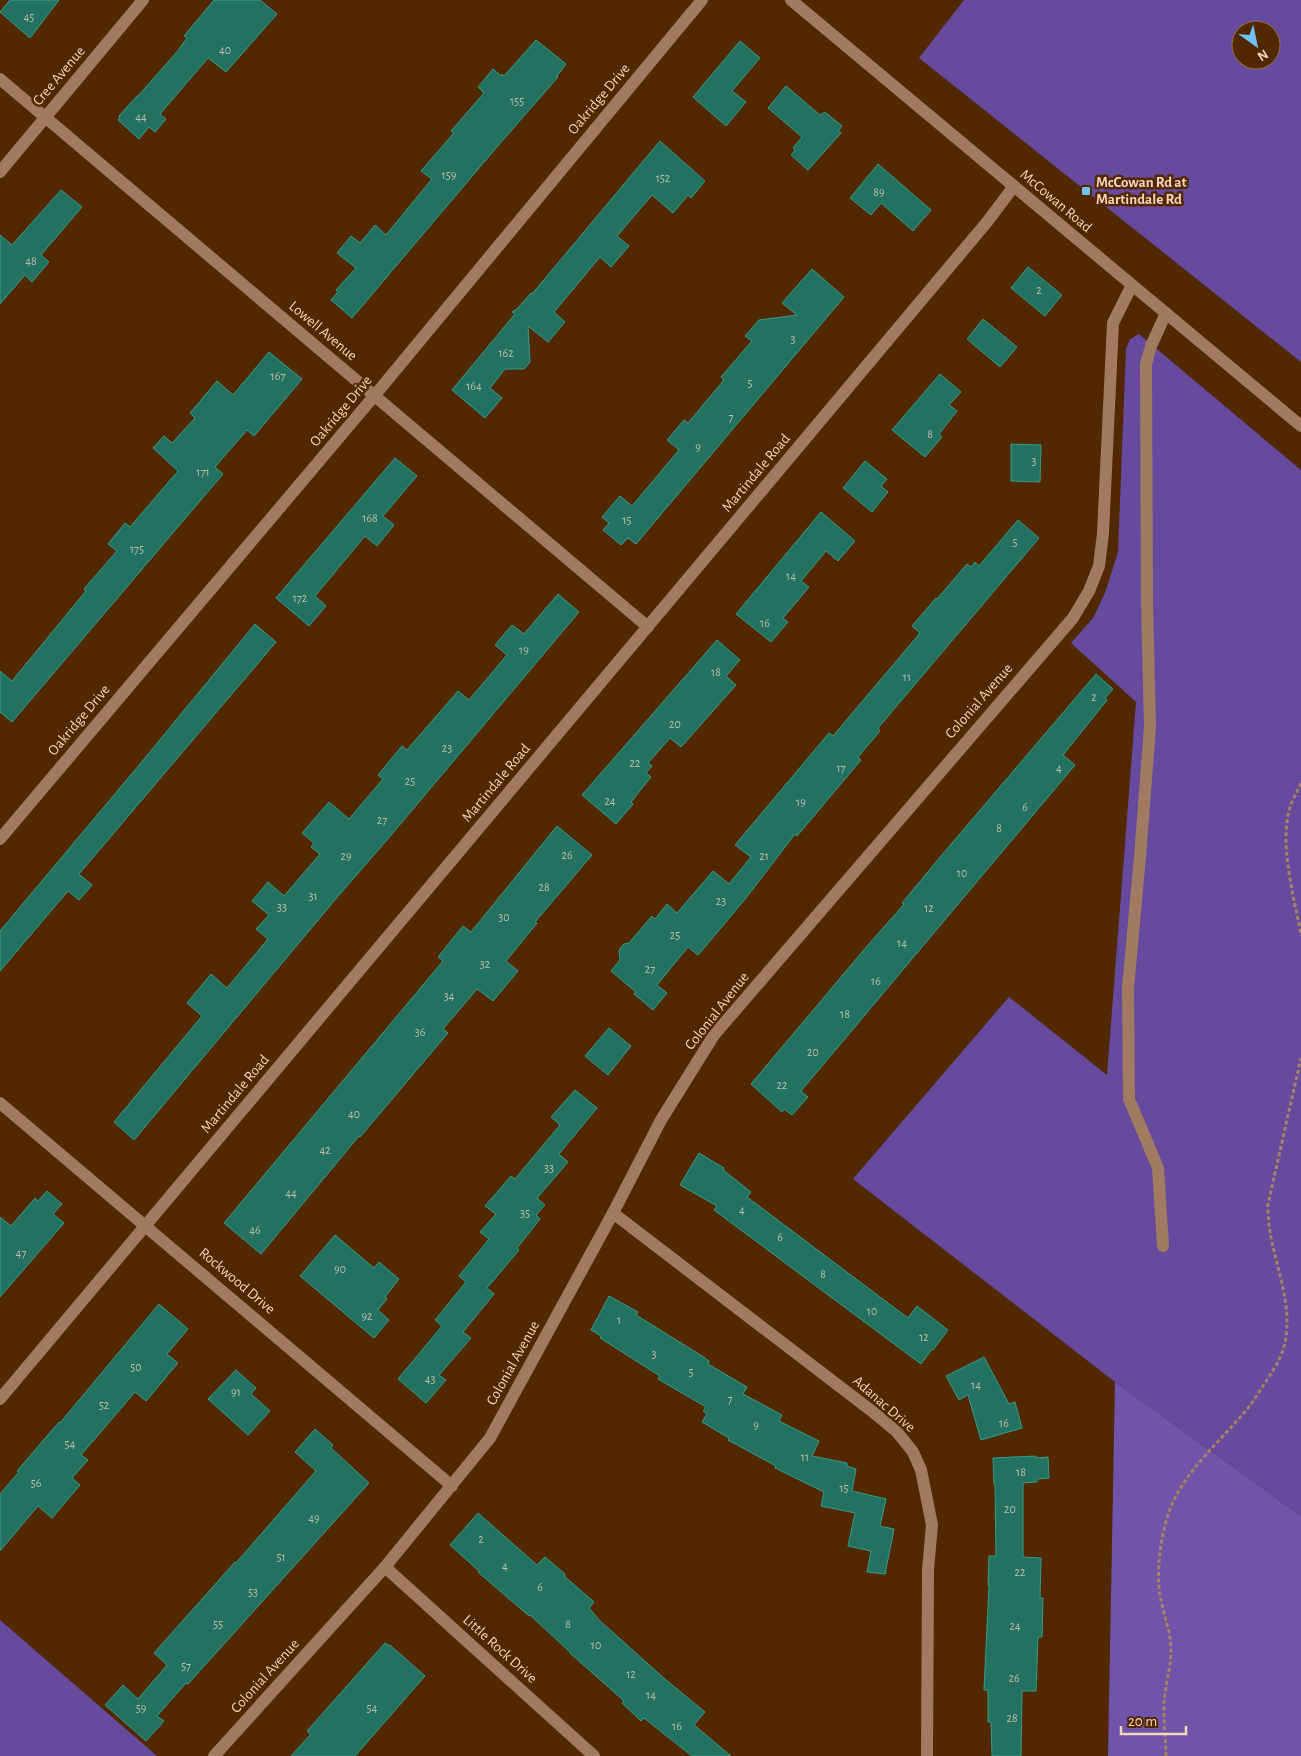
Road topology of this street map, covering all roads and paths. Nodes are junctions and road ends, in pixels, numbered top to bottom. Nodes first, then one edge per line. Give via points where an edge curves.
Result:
1 (143, 0) edge
2 (702, 0) edge
3 (791, 0) edge
4 (0, 79) edge
5 (46, 118) junction
6 (0, 172) edge
7 (1014, 186) junction
8 (1132, 285) junction
9 (1166, 313) junction
10 (375, 396) junction
11 (1301, 426) edge
12 (648, 627) junction
13 (1301, 783) edge
14 (0, 839) edge
15 (1301, 935) edge
16 (1301, 1058) edge
17 (0, 1102) edge
18 (613, 1213) junction
19 (146, 1226) junction
20 (1163, 1246) dead end
21 (0, 1399) edge
22 (452, 1486) junction
23 (385, 1567) junction
24 (214, 1756) edge
25 (594, 1756) edge
26 (927, 1756) edge
27 (1166, 1756) edge

1 - 5 street, Cree Avenue
2 - 10 street, Oakridge Drive
3 - 7 street, McCowan Road
4 - 5 street, Lowell Avenue
5 - 6 street, Cree Avenue
5 - 10 street, Lowell Avenue
7 - 8 street, McCowan Road
7 - 12 street, Martindale Road
8 - 9 street, McCowan Road
8 - 18 street, Colonial Avenue via 1113,323 1103,533 1099,566 1089,591 1073,618 714,1035 661,1120
9 - 11 street, McCowan Road
9 - 20 street via 1146,364 1150,727 1128,988 1129,1099 1158,1168
10 - 12 street, Lowell Avenue
10 - 14 street, Oakridge Drive
12 - 19 street, Martindale Road
13 - 15 path via 1291,805 1287,851
16 - 27 path via 1267,1217 1286,1309 1283,1350 1250,1406 1179,1490 1169,1512 1161,1548 1160,1596 1170,1631 1171,1654 1164,1703
17 - 19 street, Rockwood Drive
18 - 22 street, Colonial Avenue via 490,1438
18 - 26 street, Adanac Drive via 873,1412 897,1432 913,1452 921,1470 932,1525 928,1569
19 - 21 street, Martindale Road
19 - 22 street, Rockwood Drive
22 - 23 street, Colonial Avenue
23 - 24 street, Colonial Avenue
23 - 25 street, Little Rock Drive

